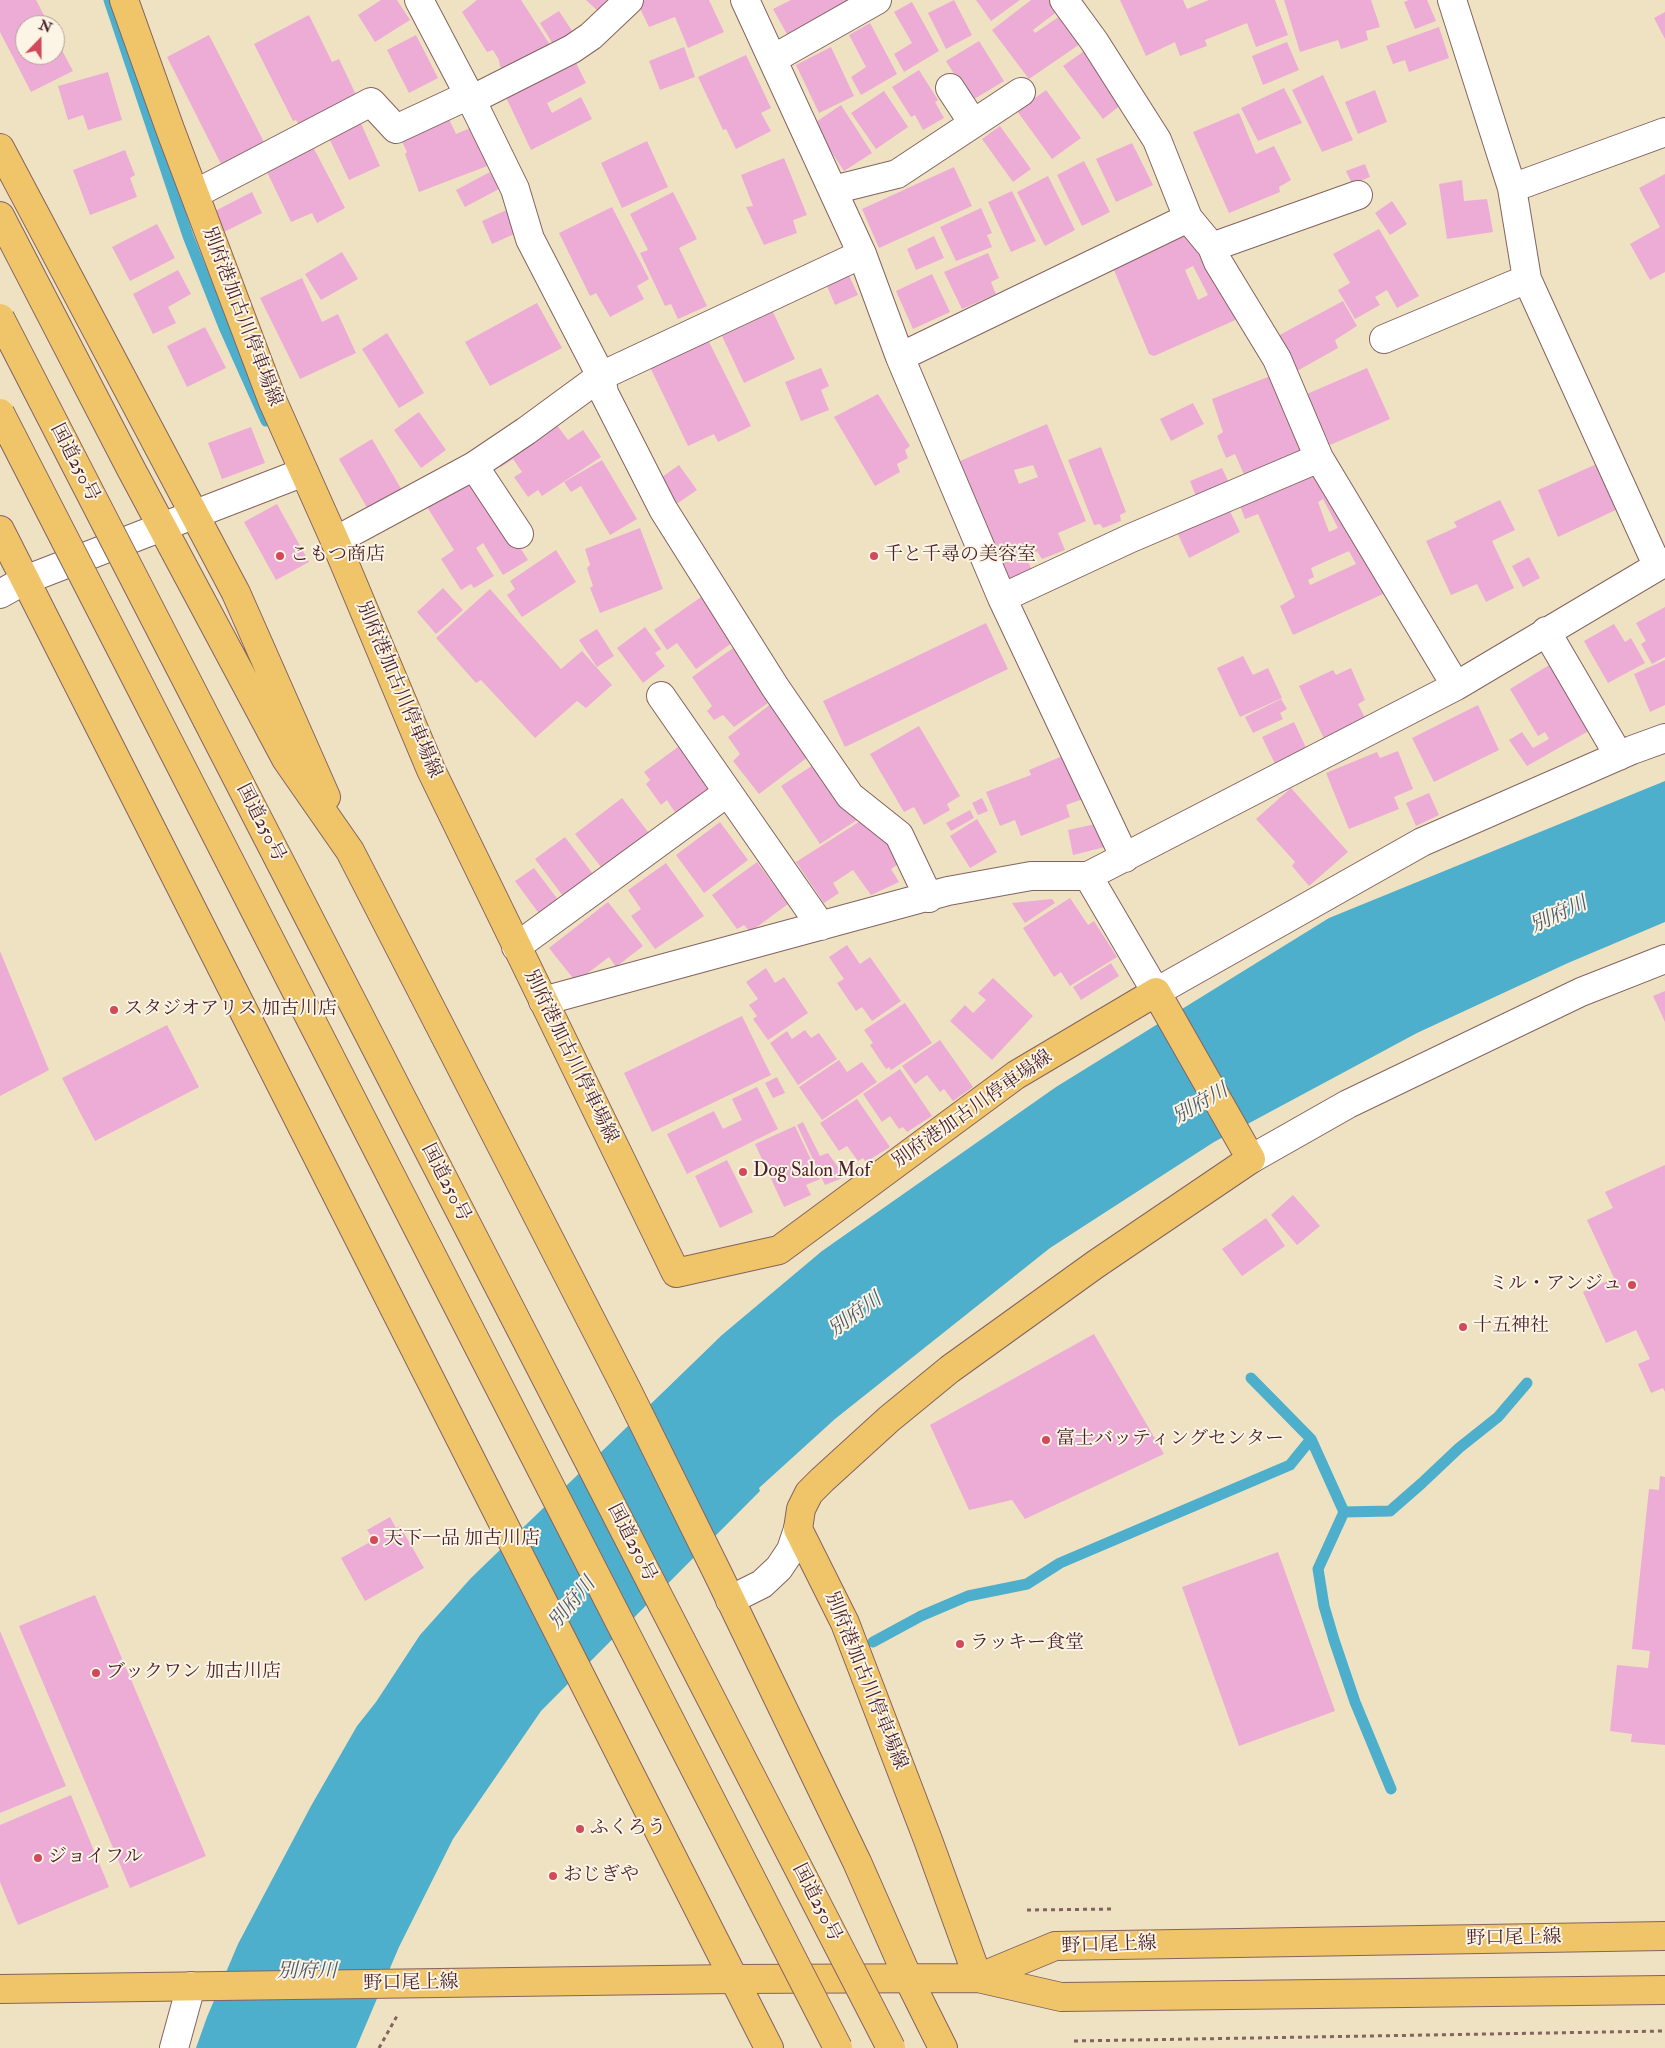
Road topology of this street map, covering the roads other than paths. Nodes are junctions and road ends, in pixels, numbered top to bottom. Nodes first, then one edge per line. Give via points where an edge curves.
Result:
1 (124, 0) edge
2 (418, 0) edge
3 (628, 0) edge
4 (745, 0) edge
5 (877, 0) edge
6 (1064, 0) edge
7 (1452, 0) edge
8 (773, 59) junction
9 (950, 88) dead end
10 (1021, 92) dead end
11 (470, 97) junction
12 (973, 123) junction
13 (1665, 132) edge
14 (0, 148) edge
15 (1512, 188) junction
16 (833, 190) junction
17 (195, 194) junction
18 (1358, 195) dead end
19 (0, 216) edge
20 (1188, 218) junction
21 (1212, 247) junction
22 (862, 254) junction
23 (1527, 279) junction
24 (0, 318) edge
25 (1384, 339) dead end
26 (900, 358) junction
27 (601, 376) junction
28 (0, 413) edge
29 (1319, 458) junction
30 (474, 466) junction
31 (304, 472) junction
32 (195, 514) junction
33 (162, 527) junction
34 (0, 530) edge
35 (519, 534) dead end
36 (335, 541) junction
37 (1661, 564) edge
38 (25, 580) junction
39 (0, 594) edge
40 (1002, 598) junction
41 (1546, 631) junction
42 (1456, 686) junction
43 (661, 696) dead end
44 (1665, 738) edge
45 (1619, 756) junction
46 (728, 792) junction
47 (350, 851) junction
48 (1125, 858) junction
49 (1088, 876) junction
50 (929, 898) junction
51 (822, 926) junction
52 (516, 947) junction
53 (1665, 959) edge
54 (1160, 999) junction
55 (542, 1001) junction
56 (1247, 1152) junction
57 (798, 1529) junction
58 (730, 1600) junction
59 (1665, 1936) edge
60 (908, 1978) junction
61 (978, 1978) junction
62 (733, 1979) junction
63 (199, 1986) junction
64 (0, 1989) edge
65 (1665, 1990) edge
66 (174, 2048) edge
67 (769, 2048) edge
68 (838, 2048) edge
69 (891, 2048) edge
70 (943, 2048) edge

1 - 17 main road, 別府港加古川停車場線
2 - 11 street
3 - 11 street via 591,36 572,49
4 - 8 street
5 - 8 street
6 - 20 street via 1157,140
7 - 15 street
8 - 16 street
9 - 12 street
10 - 12 street
11 - 17 street via 396,129 371,102
11 - 27 street via 515,190 530,239
12 - 16 street via 897,174
13 - 15 street
14 - 32 main road
15 - 23 street
16 - 22 street
17 - 31 main road, 別府港加古川停車場線 via 273,402
18 - 21 street
19 - 33 main road
20 - 21 street
20 - 26 street
21 - 29 street via 1278,359
22 - 26 street
22 - 27 street
23 - 25 street
23 - 37 street
24 - 69 main road, 国道250号, bridge
26 - 40 street
27 - 30 street
27 - 50 street via 604,393 663,509 775,688 850,796 899,836
28 - 68 main road, bridge
29 - 40 street via 1131,538
29 - 42 street
30 - 35 street
30 - 36 street
31 - 32 street
31 - 36 main road, 別府港加古川停車場線
32 - 33 street
32 - 47 main road via 236,592
33 - 38 street
33 - 47 main road via 286,759
34 - 38 main road
36 - 52 main road, 別府港加古川停車場線 via 431,770
37 - 41 street
38 - 39 street
38 - 62 main road
40 - 48 street
41 - 42 street
41 - 45 street
42 - 48 street
43 - 46 street
44 - 45 street
45 - 54 street via 1422,842
46 - 51 street
46 - 52 street
47 - 58 main road via 627,1390
48 - 49 street
49 - 50 street via 1031,876 948,891
49 - 54 street
50 - 51 street
51 - 55 street
52 - 55 main road, 別府港加古川停車場線
53 - 56 street via 1580,992
54 - 55 main road, 別府港加古川停車場線 via 1016,1075 778,1250 676,1273
54 - 56 main road
56 - 57 main road via 950,1369 889,1419 809,1493 801,1509
57 - 58 street via 780,1568 762,1584
57 - 61 main road, 別府港加古川停車場線 via 845,1622
58 - 60 main road via 857,1862
59 - 61 main road, 野口尾上線 via 1055,1946
60 - 61 main road
60 - 62 main road
60 - 70 main road
61 - 65 main road via 1061,1997
62 - 63 main road, 野口尾上線
62 - 67 main road
63 - 64 main road, 野口尾上線
63 - 66 street

